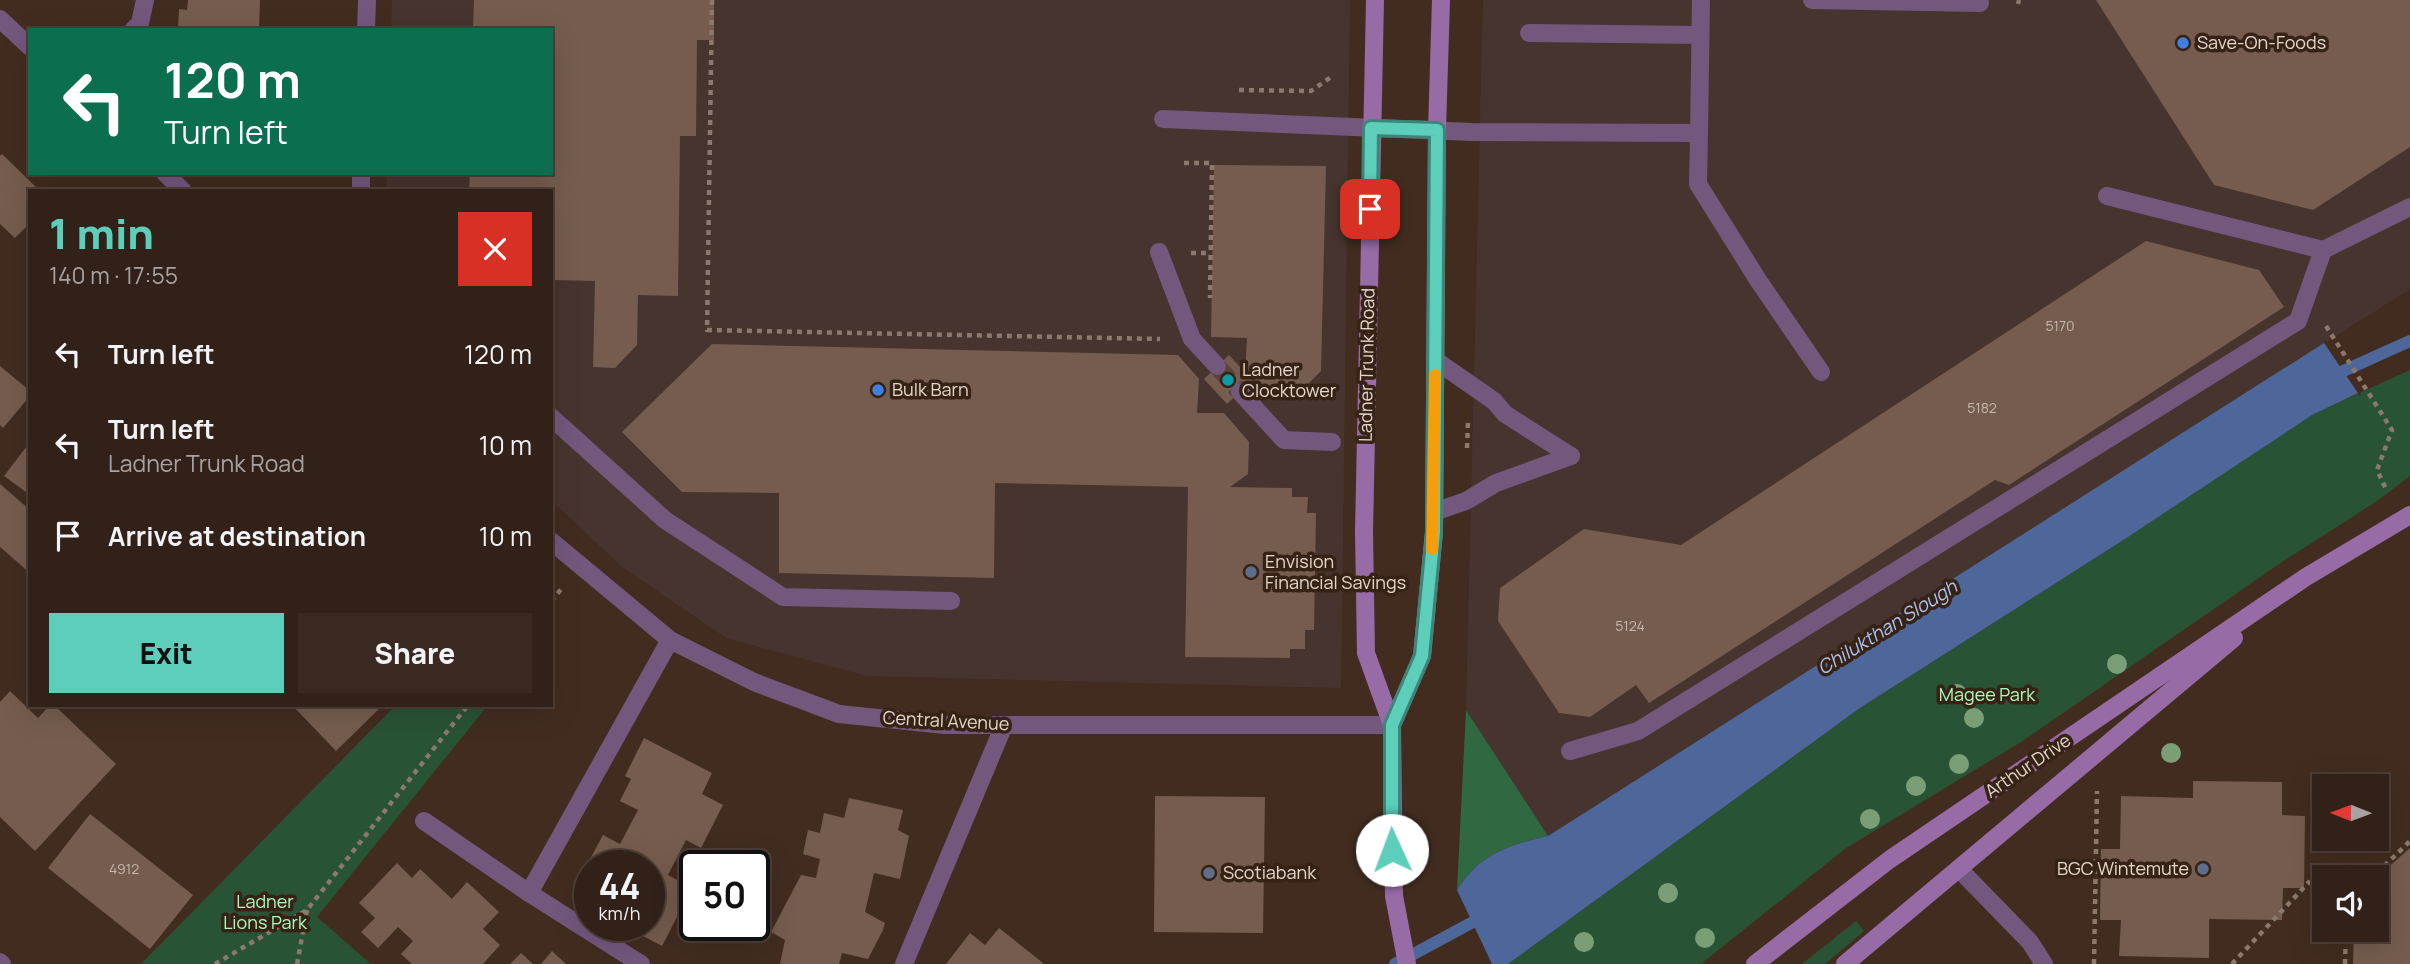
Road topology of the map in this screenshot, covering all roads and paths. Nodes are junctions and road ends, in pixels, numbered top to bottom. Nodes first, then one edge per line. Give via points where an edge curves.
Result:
1 (145, 0) edge
2 (367, 0) edge
3 (712, 0) edge
4 (1375, 0) edge
5 (1441, 0) edge
6 (1702, 0) edge
7 (1812, 0) edge
8 (1980, 4) dead end
9 (0, 19) edge
10 (136, 28) edge
11 (366, 28) edge
12 (1529, 33) dead end
13 (1700, 35) junction
14 (28, 45) edge
15 (1331, 77) dead end
16 (1228, 90) dead end
17 (1163, 119) dead end
18 (1371, 128) junction
19 (1437, 130) junction
20 (1699, 134) junction
21 (1184, 163) dead end
22 (166, 175) edge
23 (181, 189) edge
24 (2107, 196) dead end
25 (2410, 207) edge
26 (2323, 250) junction
27 (1159, 253) dead end
28 (2322, 320) dead end
29 (1189, 332) junction
30 (1435, 360) junction
31 (1217, 366) tunnel mouth
32 (1821, 372) dead end
33 (1240, 392) tunnel mouth
34 (553, 419) edge
35 (1332, 442) dead end
36 (2386, 489) dead end
37 (1434, 512) junction
38 (2410, 515) edge
39 (553, 543) edge
40 (2306, 577) junction
41 (951, 601) dead end
42 (670, 640) junction
43 (466, 707) edge
44 (1004, 725) junction
45 (1392, 725) junction
46 (1570, 751) dead end
47 (2097, 787) dead end
48 (424, 821) dead end
49 (2410, 841) edge
50 (2385, 865) edge
51 (1959, 869) junction
52 (2310, 881) dead end
53 (529, 893) junction
54 (307, 910) junction
55 (2346, 942) edge
56 (215, 964) edge
57 (297, 964) edge
58 (641, 964) edge
59 (904, 964) edge
60 (1407, 964) edge
61 (1755, 964) edge
62 (1845, 964) edge
63 (2044, 964) edge
64 (2094, 964) edge
65 (2232, 964) edge
66 (2345, 964) edge

1 - 10 street
2 - 11 street
3 - 29 path via 707,330
4 - 18 main road, Ladner Trunk Road
5 - 19 main road, Ladner Trunk Road
6 - 13 street
7 - 8 street
9 - 14 street
12 - 13 street
13 - 20 street
15 - 16 path via 1311,91
17 - 18 street
18 - 19 street
18 - 45 main road, Ladner Trunk Road via 1366,653
19 - 20 street
19 - 30 main road, Ladner Trunk Road
20 - 32 street via 1698,184
21 - 29 path via 1212,163 1209,325
22 - 23 street
24 - 26 street
25 - 26 street
26 - 46 street via 2298,321 1638,731
27 - 29 street
28 - 36 path via 2392,430 2377,470
29 - 31 street
30 - 37 main road, Ladner Trunk Road
30 - 37 street via 1494,401 1505,414 1571,456
33 - 35 street via 1284,440
34 - 41 street via 665,520 783,597
37 - 45 main road, Ladner Trunk Road via 1422,656
38 - 40 main road, Arthur Drive
39 - 42 street, Central Avenue
40 - 51 main road, Arthur Drive
40 - 61 main road, Arthur Drive via 1889,860
42 - 44 street, Central Avenue via 754,682 839,714 945,725
42 - 53 street
43 - 54 path
44 - 45 street, Central Avenue
44 - 59 street
45 - 60 main road, Ladner Trunk Road via 1394,896
47 - 64 path
48 - 53 street
49 - 50 path
51 - 62 main road, Arthur Drive
51 - 63 street via 2030,942
52 - 65 path
53 - 58 street
54 - 56 path
54 - 57 path
55 - 66 path

